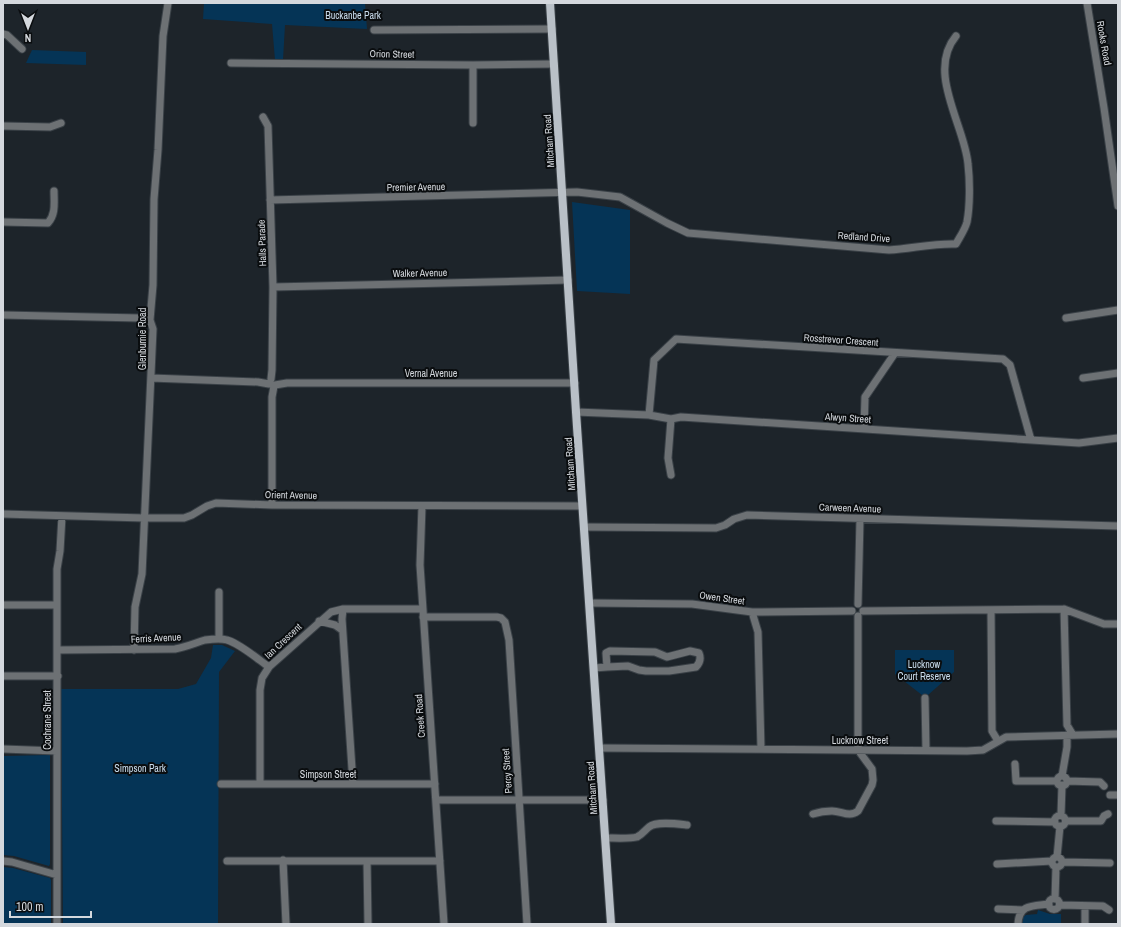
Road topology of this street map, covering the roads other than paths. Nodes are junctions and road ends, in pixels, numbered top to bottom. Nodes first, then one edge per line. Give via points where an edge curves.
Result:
1 (168, 3) edge
2 (550, 3) edge
3 (1087, 3) edge
4 (552, 29) junction
5 (374, 30) dead end
6 (3, 34) edge
7 (956, 36) dead end
8 (22, 49) dead end
9 (230, 63) dead end
10 (554, 64) junction
11 (473, 65) junction
12 (263, 117) dead end
13 (62, 123) dead end
14 (473, 123) dead end
15 (3, 126) edge
16 (54, 192) dead end
17 (562, 193) junction
18 (270, 200) junction
19 (1118, 203) edge
20 (3, 222) edge
21 (568, 280) junction
22 (273, 286) junction
23 (1118, 310) edge
24 (3, 315) edge
25 (1066, 318) dead end
26 (150, 320) junction
27 (895, 353) junction
28 (1118, 373) edge
29 (151, 378) junction
30 (1083, 378) dead end
31 (272, 383) junction
32 (575, 383) junction
33 (576, 412) junction
34 (649, 415) junction
35 (671, 419) junction
36 (864, 429) junction
37 (1118, 438) edge
38 (1030, 440) junction
39 (671, 474) dead end
40 (272, 505) junction
41 (422, 506) junction
42 (582, 506) junction
43 (3, 514) edge
44 (62, 516) junction
45 (144, 518) junction
46 (860, 519) junction
47 (1118, 526) edge
48 (584, 527) junction
49 (219, 592) dead end
50 (590, 603) junction
51 (3, 605) edge
52 (57, 605) junction
53 (422, 609) junction
54 (1064, 609) junction
55 (343, 610) junction
56 (991, 610) junction
57 (752, 612) junction
58 (858, 613) junction
59 (423, 617) junction
60 (319, 621) junction
61 (1118, 624) edge
62 (342, 630) junction
63 (219, 638) junction
64 (58, 650) junction
65 (134, 650) junction
66 (269, 667) junction
67 (607, 667) junction
68 (594, 668) junction
69 (3, 676) edge
70 (58, 676) junction
71 (925, 698) dead end
72 (1118, 734) edge
73 (1070, 735) junction
74 (998, 741) junction
75 (599, 748) junction
76 (3, 749) edge
77 (761, 749) junction
78 (858, 750) junction
79 (926, 750) junction
80 (57, 751) junction
81 (1015, 764) dead end
82 (1062, 781) junction
83 (221, 784) dead end
84 (260, 784) junction
85 (353, 784) junction
86 (435, 784) junction
87 (1104, 786) dead end
88 (1110, 795) dead end
89 (1118, 795) edge
90 (436, 800) junction
91 (603, 800) junction
92 (519, 801) junction
93 (813, 814) dead end
94 (1108, 814) dead end
95 (1064, 818) junction
96 (996, 821) dead end
97 (1058, 824) junction
98 (686, 825) dead end
99 (606, 838) junction
100 (283, 860) junction
101 (3, 861) edge
102 (227, 861) dead end
103 (367, 861) junction
104 (440, 861) junction
105 (1057, 862) junction
106 (1110, 863) dead end
107 (997, 864) dead end
108 (57, 875) junction
109 (1055, 899) junction
110 (1048, 904) junction
111 (1060, 905) junction
112 (1085, 906) junction
113 (998, 909) dead end
114 (1023, 910) junction
115 (1109, 910) dead end
116 (57, 924) edge
117 (286, 924) edge
118 (368, 924) edge
119 (444, 924) edge
120 (527, 924) edge
121 (612, 924) edge
122 (1018, 924) edge
123 (1085, 924) edge

1 - 26 street, Glenburnie Road via 163,36
2 - 4 main road, Mitcham Road
3 - 19 street, Rooks Road
4 - 5 street
4 - 10 main road, Mitcham Road
6 - 8 street
7 - 17 street, Redland Drive via 951,43 945,66 946,82 968,164 969,188 966,223 956,244 932,244 888,250 688,233 620,196
9 - 11 street, Orion Street
10 - 11 street, Orion Street
10 - 17 main road, Mitcham Road
11 - 14 street
12 - 18 street, Halls Parade via 268,126
13 - 15 street via 50,127
16 - 20 street via 54,213 48,223
17 - 18 street, Premier Avenue
17 - 21 main road, Mitcham Road
18 - 22 street, Halls Parade
21 - 22 street, Walker Avenue
21 - 32 main road, Mitcham Road
22 - 31 street, Halls Parade
23 - 25 street
24 - 26 street
26 - 29 street, Glenburnie Road via 153,329
27 - 34 street, Rosstrevor Crescent via 676,339 654,360
27 - 36 street via 865,397
27 - 38 street, Rosstrevor Crescent via 1003,359 1010,365
28 - 30 street
29 - 31 street, Vernal Avenue
29 - 45 street, Glenburnie Road
31 - 32 street, Vernal Avenue
31 - 40 street, Halls Parade
32 - 33 main road, Mitcham Road
33 - 34 street, Alwyn Street
33 - 42 main road, Mitcham Road
34 - 35 street, Alwyn Street
35 - 36 street, Alwyn Street via 681,417
35 - 39 street via 668,458
36 - 38 street, Alwyn Street
37 - 38 street, Alwyn Street via 1079,443
40 - 41 street, Orient Avenue
40 - 45 street, Orient Avenue via 216,503 184,518
41 - 42 street, Orient Avenue
41 - 53 street, Creek Road
42 - 48 main road, Mitcham Road
43 - 44 street, Orient Avenue
44 - 45 street, Orient Avenue
44 - 52 street, Cochrane Street via 57,569
45 - 65 street, Glenburnie Road via 142,574 135,607
46 - 47 street, Carween Avenue
46 - 48 street, Carween Avenue via 747,515 716,528
46 - 58 street via 858,604 863,608
48 - 50 main road, Mitcham Road
49 - 63 street
50 - 57 street, Owen Street via 692,604
50 - 68 main road, Mitcham Road
51 - 52 street
52 - 64 street, Cochrane Street
53 - 55 street, Ian Crescent
53 - 59 street, Creek Road
54 - 56 street, Owen Street
54 - 61 street, Owen Street via 1104,624
54 - 73 street via 1067,724
55 - 60 street, Ian Crescent via 331,612
55 - 62 street
56 - 58 street, Owen Street
56 - 74 street via 992,731
57 - 58 street, Owen Street
57 - 77 street via 758,632
58 - 78 street
59 - 86 street, Creek Road
59 - 92 street, Percy Street via 501,618 505,622
60 - 62 street via 335,625
60 - 66 street, Ian Crescent
62 - 85 street
63 - 65 street, Ferris Avenue via 175,649
63 - 66 street via 235,643
64 - 65 street, Ferris Avenue
64 - 70 street, Cochrane Street
66 - 84 street, Ian Crescent via 262,678 260,690
67 - 67 street via 606,653 610,651 654,652 668,657 695,651 699,653 700,658 696,666 669,672 639,670 628,666
67 - 68 street
68 - 75 main road, Mitcham Road
69 - 70 street
70 - 80 street, Cochrane Street
71 - 79 street
72 - 73 street, Lucknow Street
73 - 74 street, Lucknow Street via 1006,737
73 - 82 street
74 - 79 street, Lucknow Street via 984,750
75 - 77 street, Lucknow Street
75 - 91 main road, Mitcham Road
76 - 80 street
77 - 78 street, Lucknow Street
78 - 79 street, Lucknow Street
78 - 93 street via 872,769 873,780 858,811 850,815 831,811
80 - 108 street, Cochrane Street
81 - 82 street via 1016,781
82 - 87 street via 1100,782
82 - 95 street
83 - 84 street, Simpson Street
84 - 85 street, Simpson Street
85 - 86 street, Simpson Street
86 - 90 street, Creek Road
88 - 89 street
90 - 92 street
90 - 104 street, Creek Road
91 - 92 street
91 - 99 main road, Mitcham Road
92 - 120 street, Percy Street
94 - 95 street via 1101,821
95 - 97 street via 1064,825
96 - 97 street
97 - 105 street
98 - 99 street via 656,824 636,837
99 - 121 main road, Mitcham Road
100 - 102 street
100 - 103 street
100 - 117 street
101 - 108 street
103 - 104 street
103 - 118 street
104 - 119 street, Creek Road
105 - 106 street
105 - 107 street
105 - 109 street
108 - 116 street, Cochrane Street
109 - 110 street via 1050,900
109 - 111 street
110 - 111 street via 1054,910
110 - 114 street
111 - 112 street
112 - 115 street via 1103,906
112 - 123 street
113 - 114 street
114 - 122 street

